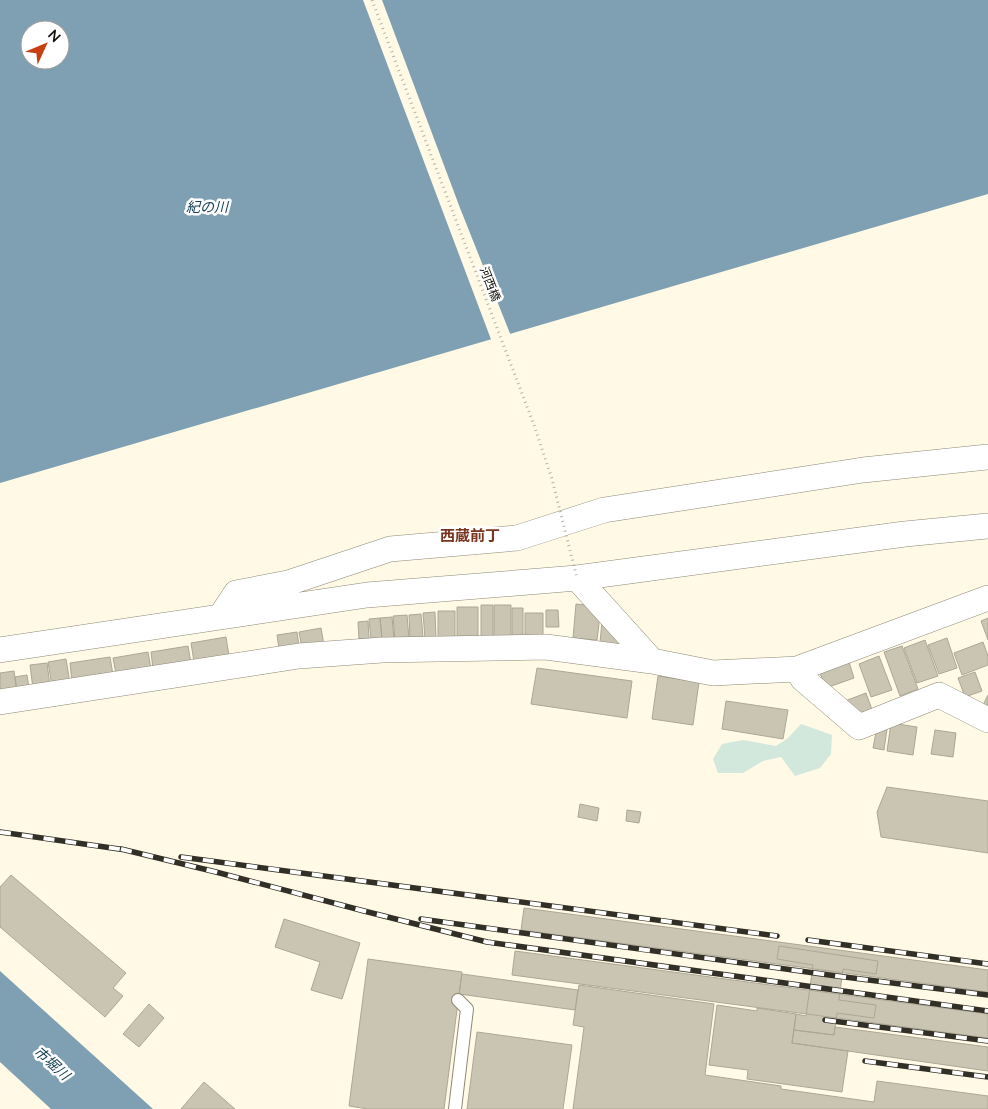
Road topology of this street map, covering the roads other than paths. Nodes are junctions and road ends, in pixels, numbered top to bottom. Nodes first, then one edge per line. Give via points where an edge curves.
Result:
1 (988, 457) edge
2 (988, 526) edge
3 (577, 578) junction
4 (988, 598) edge
5 (221, 616) junction
6 (0, 650) edge
7 (652, 661) junction
8 (798, 669) junction
9 (0, 702) edge
10 (988, 720) edge
11 (458, 1000) dead end
12 (455, 1109) edge

1 - 5 street via 864,470 604,510 517,538 390,549 288,583 236,592
2 - 3 street
3 - 5 street via 367,594
3 - 7 street
4 - 8 street
5 - 6 street
7 - 8 street via 713,673
7 - 9 street via 546,647 382,650 299,656
8 - 10 street via 803,679 859,727 939,695
11 - 12 lane via 467,1009

